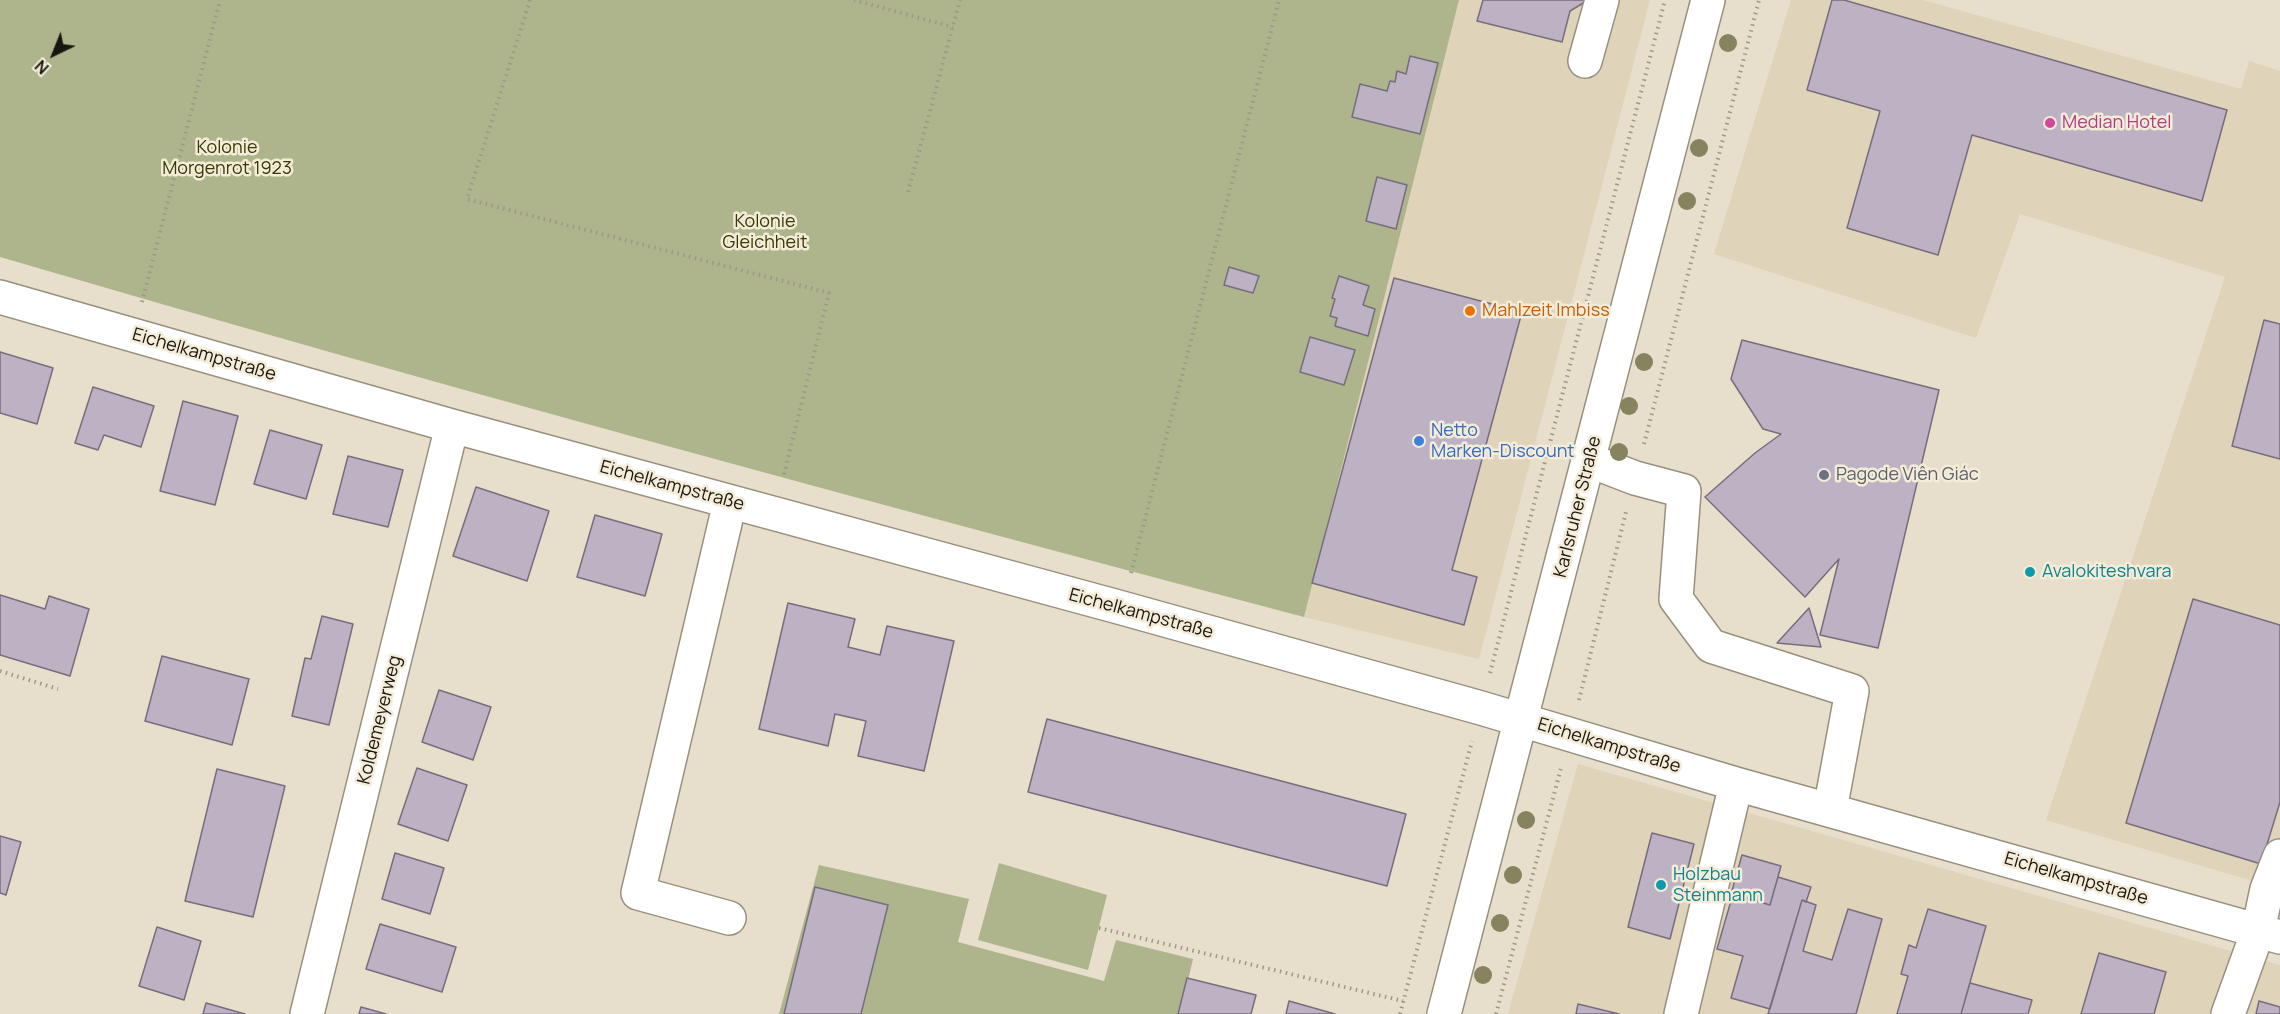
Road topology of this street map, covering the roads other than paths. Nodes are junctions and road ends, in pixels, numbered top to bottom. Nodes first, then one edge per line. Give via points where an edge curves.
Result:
1 (1602, 0) edge
2 (1708, 0) edge
3 (1585, 61) dead end
4 (0, 297) edge
5 (452, 426) junction
6 (1591, 461) junction
7 (730, 502) junction
8 (1523, 720) junction
9 (1736, 784) junction
10 (1830, 810) junction
11 (2280, 855) edge
12 (729, 918) dead end
13 (2269, 934) edge
14 (307, 1014) edge
15 (1444, 1014) edge
16 (1681, 1014) edge
17 (2228, 1014) edge

1 - 3 street
2 - 6 street, Karlsruher Straße
4 - 5 street, Eichelkampstraße
5 - 7 street, Eichelkampstraße
5 - 14 street, Koldemeyerweg
6 - 8 street, Karlsruher Straße
6 - 10 street via 1684,490 1676,599 1711,646 1852,691
7 - 8 street, Eichelkampstraße
7 - 12 street via 638,893
8 - 9 street, Eichelkampstraße
8 - 15 street, Karlsruher Straße
9 - 10 street, Eichelkampstraße
9 - 16 street
10 - 13 street, Eichelkampstraße
11 - 13 street via 2267,889
13 - 17 street

